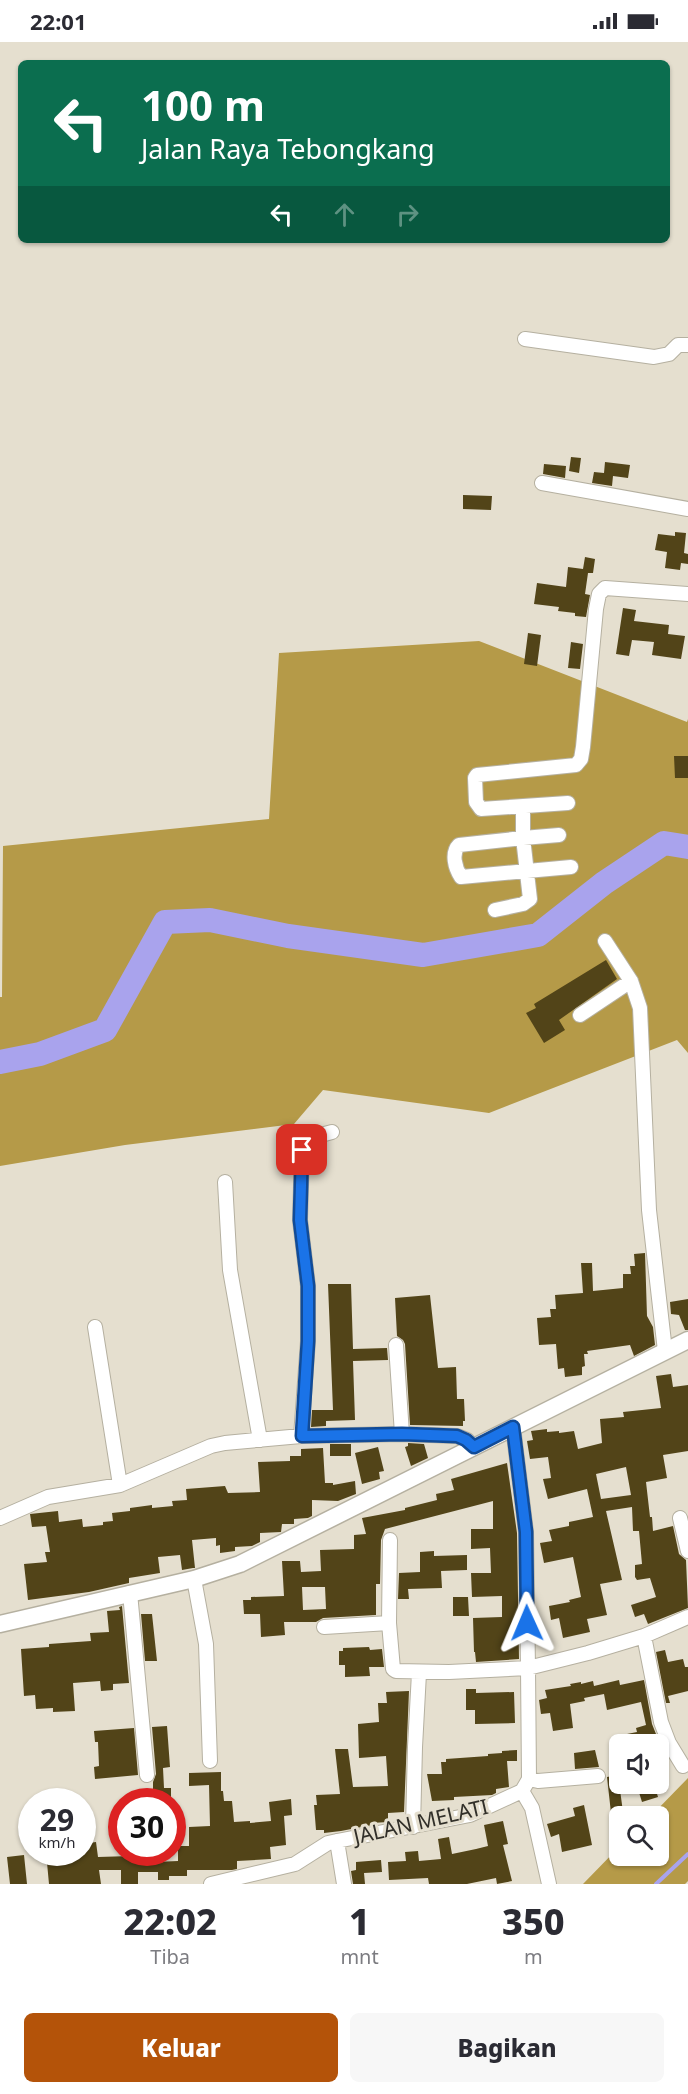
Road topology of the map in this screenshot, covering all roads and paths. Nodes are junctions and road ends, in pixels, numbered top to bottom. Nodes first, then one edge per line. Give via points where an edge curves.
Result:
1 (525, 339) dead end
2 (688, 345) edge
3 (542, 483) dead end
4 (688, 509) edge
5 (688, 594) edge
6 (568, 803) dead end
7 (523, 807) junction
8 (559, 835) dead end
9 (523, 837) junction
10 (571, 867) dead end
11 (526, 870) junction
12 (495, 910) dead end
13 (604, 940) dead end
14 (631, 981) junction
15 (580, 1016) dead end
16 (332, 1132) dead end
17 (225, 1182) dead end
18 (95, 1327) dead end
19 (688, 1340) edge
20 (396, 1345) dead end
21 (665, 1352) junction
22 (513, 1427) junction
23 (402, 1434) junction
24 (302, 1436) junction
25 (260, 1440) junction
26 (474, 1447) junction
27 (120, 1485) junction
28 (0, 1518) edge
29 (680, 1518) dead end
30 (390, 1540) dead end
31 (688, 1551) edge
32 (194, 1579) junction
33 (130, 1593) junction
34 (688, 1617) edge
35 (389, 1623) junction
36 (0, 1624) edge
37 (324, 1627) dead end
38 (644, 1636) junction
39 (528, 1668) junction
40 (419, 1673) junction
41 (210, 1761) dead end
42 (683, 1766) dead end
43 (147, 1775) dead end
44 (598, 1776) dead end
45 (526, 1785) junction
46 (413, 1827) junction
47 (337, 1841) junction
48 (212, 1884) edge
49 (218, 1884) edge
50 (344, 1884) edge
51 (549, 1884) edge

1 - 2 street via 654,357 669,354 678,345
3 - 4 street
5 - 7 street via 612,588 599,594 579,763 474,778 476,802 481,809
6 - 7 street
7 - 9 street
8 - 9 street
9 - 11 street
9 - 11 street via 459,846 454,854 461,877
10 - 11 street
11 - 12 street via 530,899
13 - 14 street
14 - 15 street
14 - 21 street via 642,1021 649,1209
16 - 24 street via 306,1139 302,1150 300,1220 308,1286 308,1341
17 - 25 street via 230,1270
18 - 27 street
19 - 21 main road
20 - 23 street
21 - 22 main road
22 - 26 main road
22 - 39 street via 526,1532
23 - 24 street
23 - 26 street via 457,1436
24 - 25 street
25 - 27 street via 218,1444
26 - 32 main road via 260,1556
27 - 28 street via 48,1497
29 - 31 street
30 - 35 street
32 - 33 main road
32 - 41 street via 206,1644
33 - 36 main road
33 - 43 street
34 - 38 street
35 - 37 street
35 - 40 street via 393,1669
38 - 39 street
38 - 42 street via 661,1722
39 - 40 street
39 - 45 street
40 - 46 street
44 - 45 street via 538,1780
45 - 46 street, JALAN MELATI via 470,1815
45 - 51 street
46 - 47 street, JALAN MELATI
47 - 49 street, JALAN MELATI via 295,1864
47 - 50 street
48 - 49 street, JALAN MELATI

